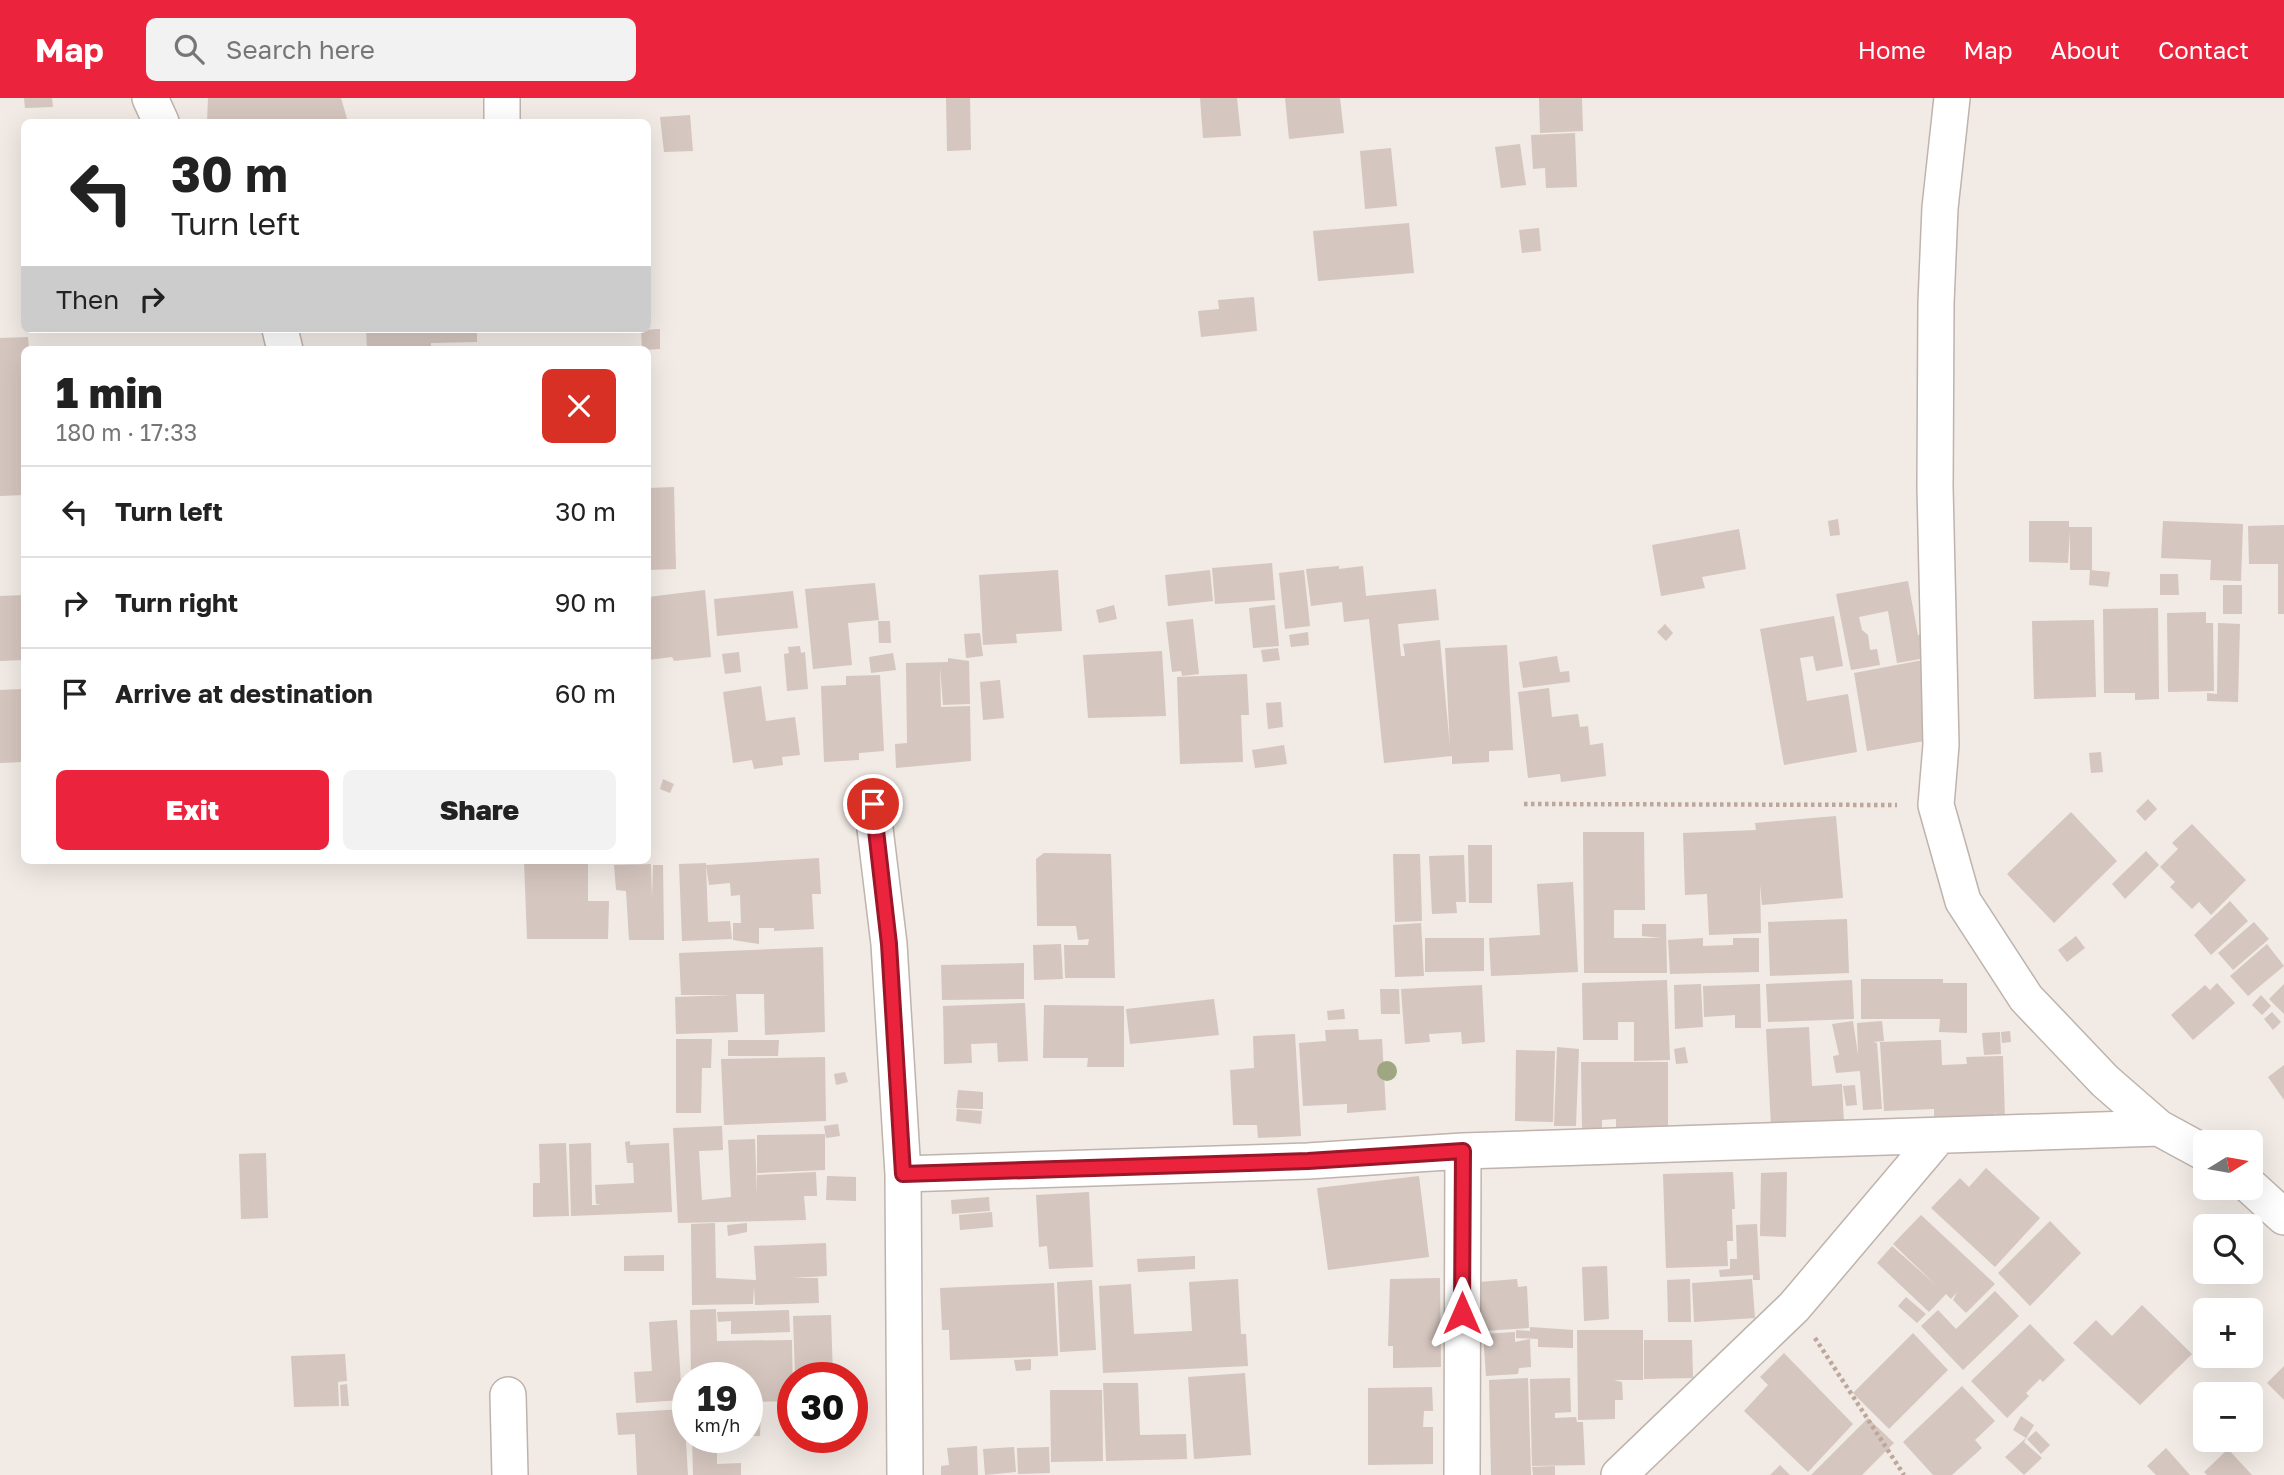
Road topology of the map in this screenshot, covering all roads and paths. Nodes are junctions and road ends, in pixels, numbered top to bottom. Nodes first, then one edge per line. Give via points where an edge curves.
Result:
1 (150, 98) edge
2 (502, 98) edge
3 (1952, 98) edge
4 (160, 119) edge
5 (502, 119) edge
6 (873, 804) dead end
7 (1524, 804) dead end
8 (1936, 805) junction
9 (2159, 1128) junction
10 (1938, 1137) junction
11 (2193, 1146) edge
12 (1463, 1151) junction
13 (903, 1174) junction
14 (2263, 1198) edge
15 (2284, 1217) edge
16 (1794, 1307) junction
17 (508, 1395) dead end
18 (510, 1475) edge
19 (905, 1475) edge
20 (1462, 1475) edge
21 (1619, 1475) edge
22 (1904, 1475) edge

1 - 4 street
2 - 5 street
3 - 8 street via 1936,303 1941,745
6 - 13 street via 889,944
7 - 8 path
8 - 9 street via 1964,901 2026,998 2105,1081
9 - 10 street
9 - 11 street
10 - 12 street
10 - 16 street
12 - 13 street via 1308,1161
12 - 20 street
13 - 19 street
14 - 15 street
16 - 21 street
16 - 22 path
17 - 18 street

